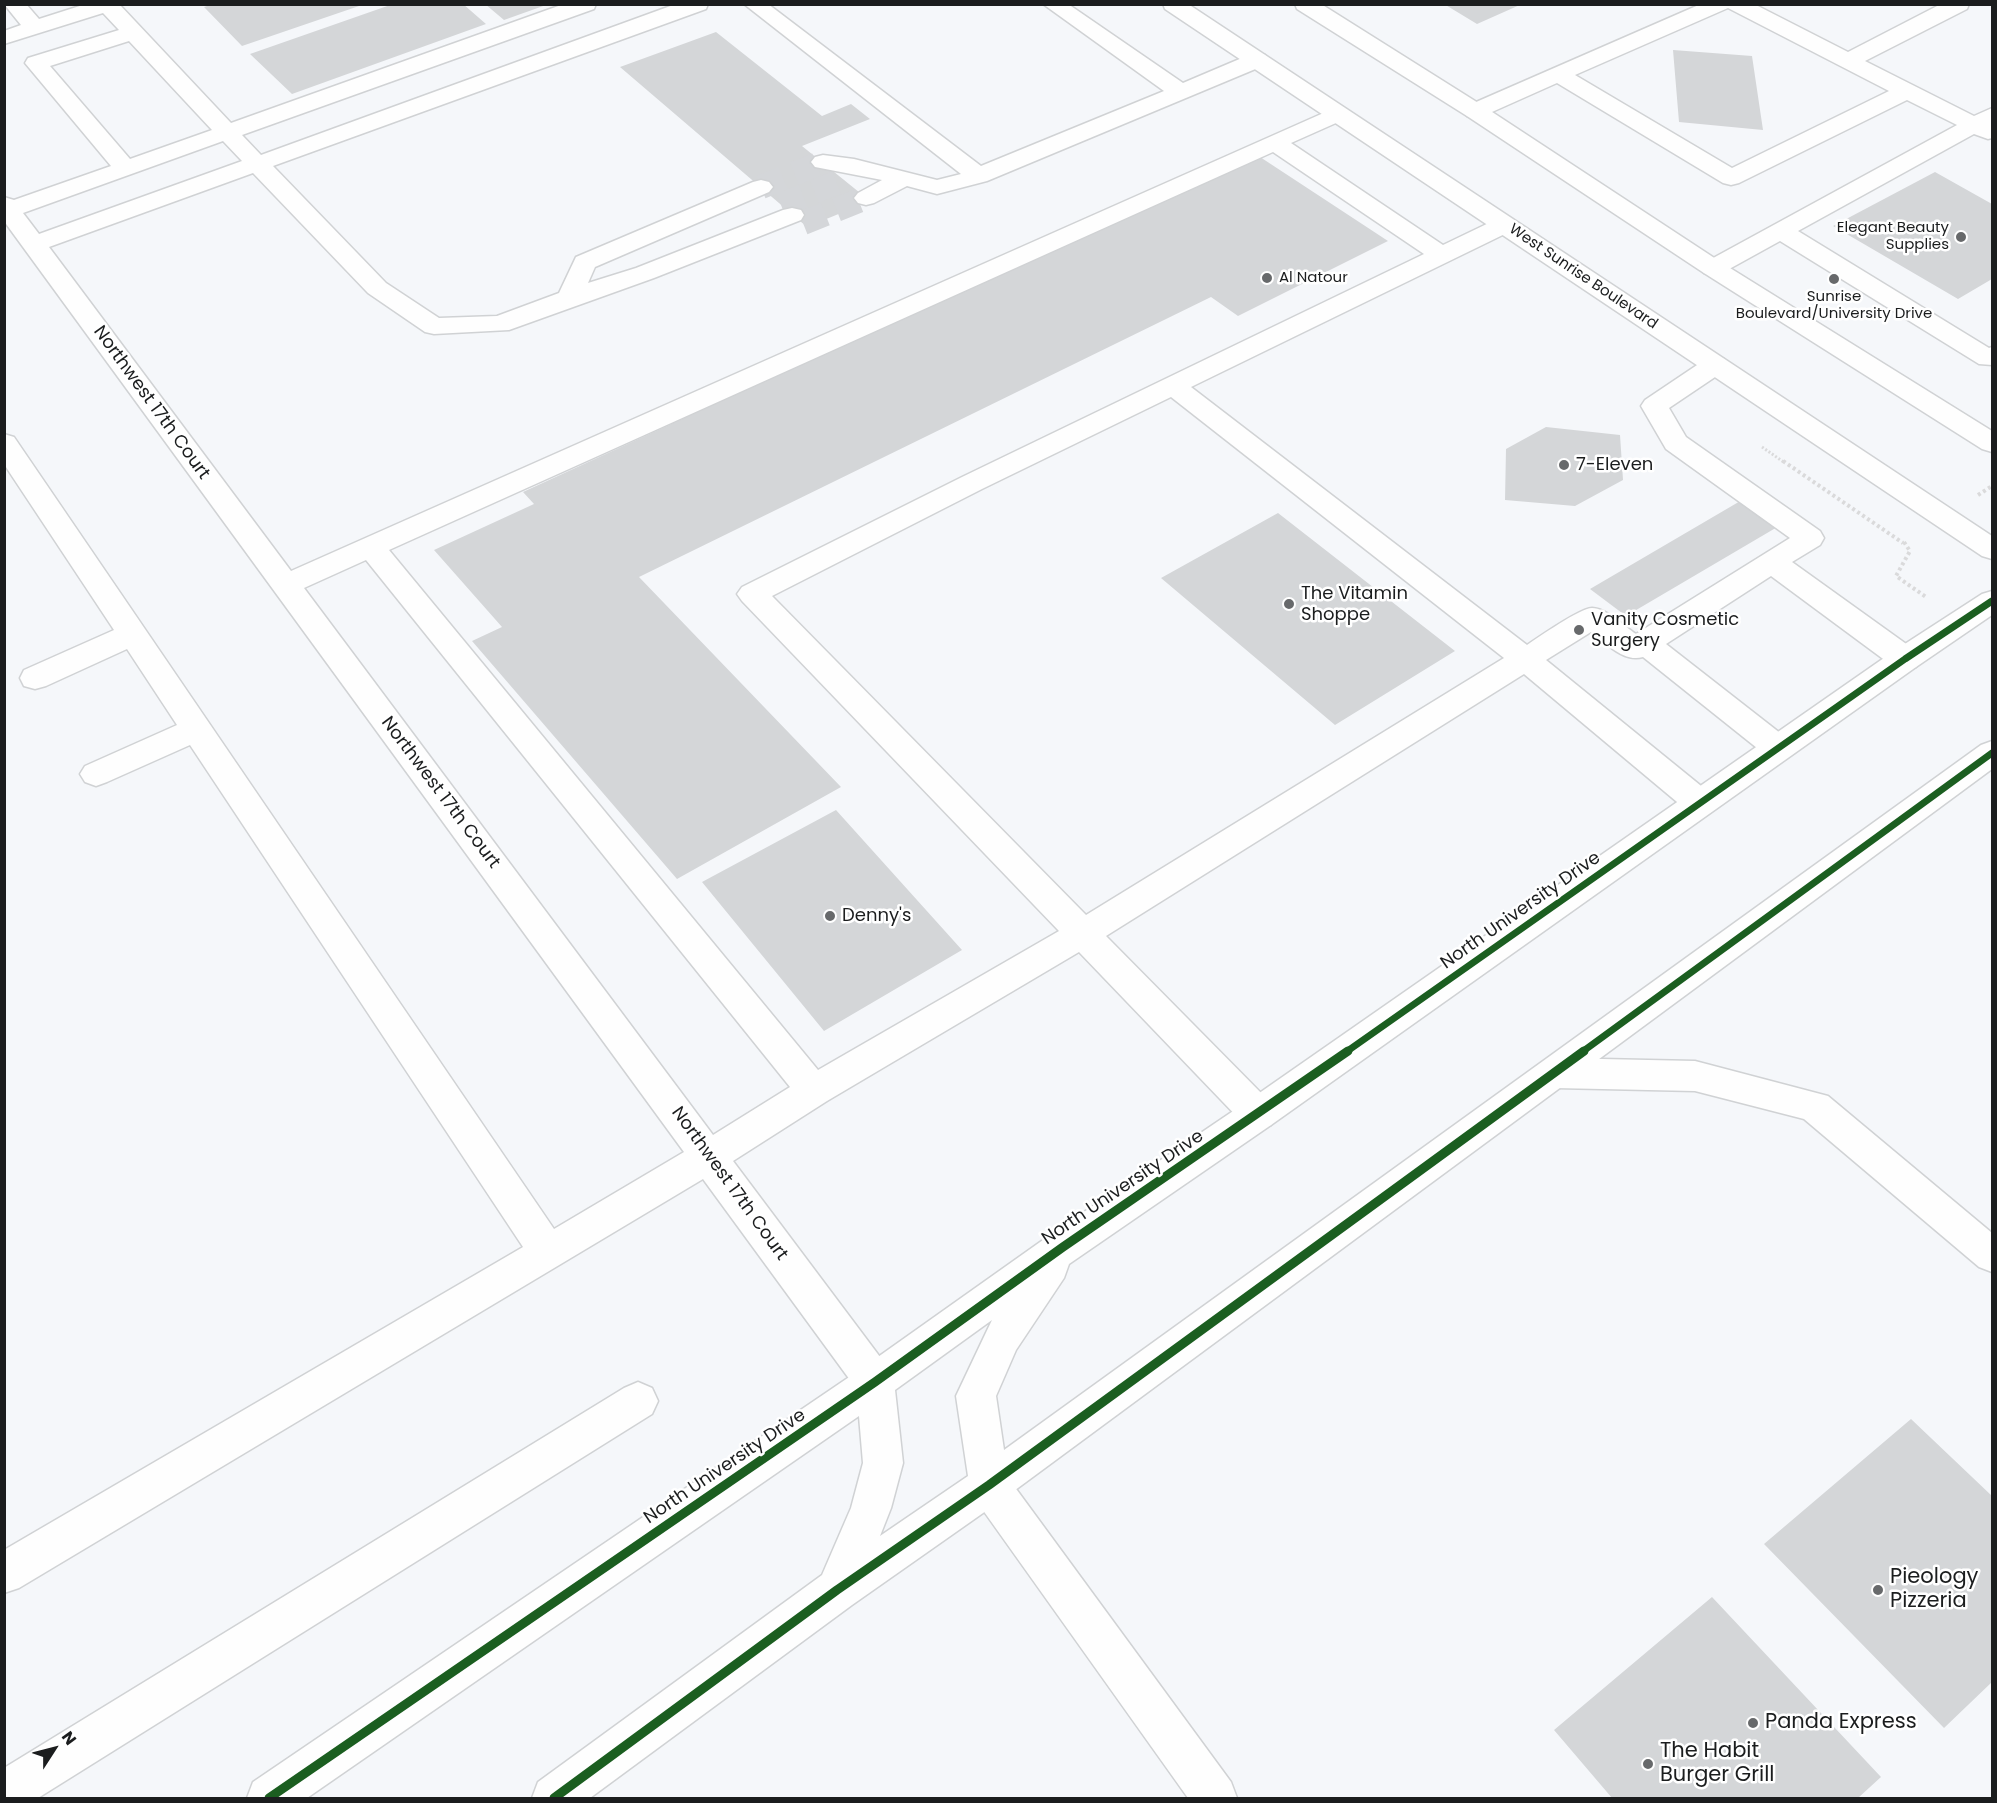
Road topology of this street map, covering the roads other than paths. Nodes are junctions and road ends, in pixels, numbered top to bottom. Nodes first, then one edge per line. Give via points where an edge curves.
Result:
1 (14, 4) edge
2 (586, 4) edge
3 (698, 4) edge
4 (753, 4) edge
5 (1053, 4) edge
6 (1173, 4) edge
7 (1305, 4) edge
8 (1720, 4) edge
9 (1736, 4) edge
10 (1959, 4) edge
11 (108, 5) edge
12 (35, 28) junction
13 (134, 32) junction
14 (4, 38) edge
15 (1257, 60) junction
16 (1847, 61) junction
17 (1557, 74) junction
18 (1906, 90) junction
19 (1181, 92) junction
20 (1475, 111) junction
21 (1337, 114) junction
22 (1986, 125) edge
23 (227, 132) junction
24 (1274, 142) junction
25 (257, 164) junction
26 (125, 168) junction
27 (979, 176) junction
28 (903, 179) junction
29 (7, 207) edge
30 (1504, 225) junction
31 (1780, 231) junction
32 (34, 244) junction
33 (1440, 254) junction
34 (1713, 268) junction
35 (569, 298) junction
36 (1992, 355) edge
37 (1714, 365) junction
38 (1173, 386) junction
39 (4, 442) edge
40 (1992, 442) edge
41 (371, 547) junction
42 (1992, 549) edge
43 (1772, 562) junction
44 (285, 585) junction
45 (1992, 602) edge
46 (133, 634) junction
47 (1646, 643) junction
48 (1525, 659) junction
49 (1905, 659) junction
50 (35, 678) dead end
51 (196, 729) junction
52 (1778, 748) junction
53 (1992, 753) edge
54 (96, 774) dead end
55 (1700, 803) junction
56 (1084, 933) junction
57 (1555, 1073) junction
58 (814, 1090) junction
59 (1258, 1114) junction
60 (710, 1156) junction
61 (1063, 1247) junction
62 (548, 1252) junction
63 (1992, 1255) edge
64 (875, 1382) junction
65 (638, 1401) dead end
66 (989, 1485) junction
67 (4, 1573) edge
68 (837, 1590) junction
69 (4, 1794) edge
70 (269, 1798) edge
71 (554, 1798) edge
72 (1215, 1798) edge

1 - 12 main road
2 - 23 main road
3 - 25 main road
4 - 27 main road
5 - 19 main road
6 - 15 main road, West Sunrise Boulevard
7 - 20 main road
8 - 17 main road
9 - 16 main road
10 - 16 main road
11 - 12 main road
11 - 13 main road
12 - 14 main road
13 - 23 main road
13 - 26 main road via 36,63
15 - 19 main road
15 - 21 main road, West Sunrise Boulevard
16 - 18 main road
17 - 18 main road via 1731,178
17 - 20 main road
18 - 22 main road
19 - 27 main road
20 - 34 main road
21 - 24 main road
21 - 30 main road, West Sunrise Boulevard
22 - 31 main road
23 - 25 main road
23 - 26 main road
24 - 33 main road
24 - 41 main road
25 - 32 main road
25 - 35 main road via 377,288 434,326 500,324
26 - 29 main road
27 - 28 main road via 937,188
28 - 28 main road via 844,180
29 - 32 main road, Northwest 17th Court
30 - 33 main road
30 - 37 main road, West Sunrise Boulevard
31 - 34 main road
31 - 36 main road via 1988,358
32 - 44 main road, Northwest 17th Court
33 - 38 main road
34 - 40 main road
35 - 35 main road via 659,281 782,205 612,263
37 - 42 main road, West Sunrise Boulevard
37 - 43 main road via 1654,406 1676,443 1810,538
38 - 48 main road
38 - 56 main road via 752,594
39 - 46 main road
41 - 44 main road
41 - 58 main road
43 - 47 main road
43 - 49 main road
44 - 60 main road, Northwest 17th Court
45 - 49 main road, North University Drive
46 - 50 main road
46 - 51 main road
47 - 48 main road via 1635,650 1592,618
47 - 52 main road
48 - 55 main road
48 - 56 main road
49 - 52 main road, North University Drive
51 - 54 main road
51 - 62 main road
52 - 55 main road, North University Drive
53 - 57 main road
55 - 59 main road, North University Drive
56 - 58 main road
56 - 59 main road
57 - 63 main road via 1695,1076 1815,1107
57 - 66 main road
58 - 60 main road
59 - 61 main road, North University Drive
60 - 62 main road
60 - 64 main road, Northwest 17th Court
61 - 64 main road, North University Drive
61 - 66 main road via 1002,1338 976,1396
62 - 67 main road
64 - 68 main road via 883,1463 871,1508
64 - 70 main road, North University Drive
65 - 69 main road
66 - 68 main road
66 - 72 main road
68 - 71 main road

